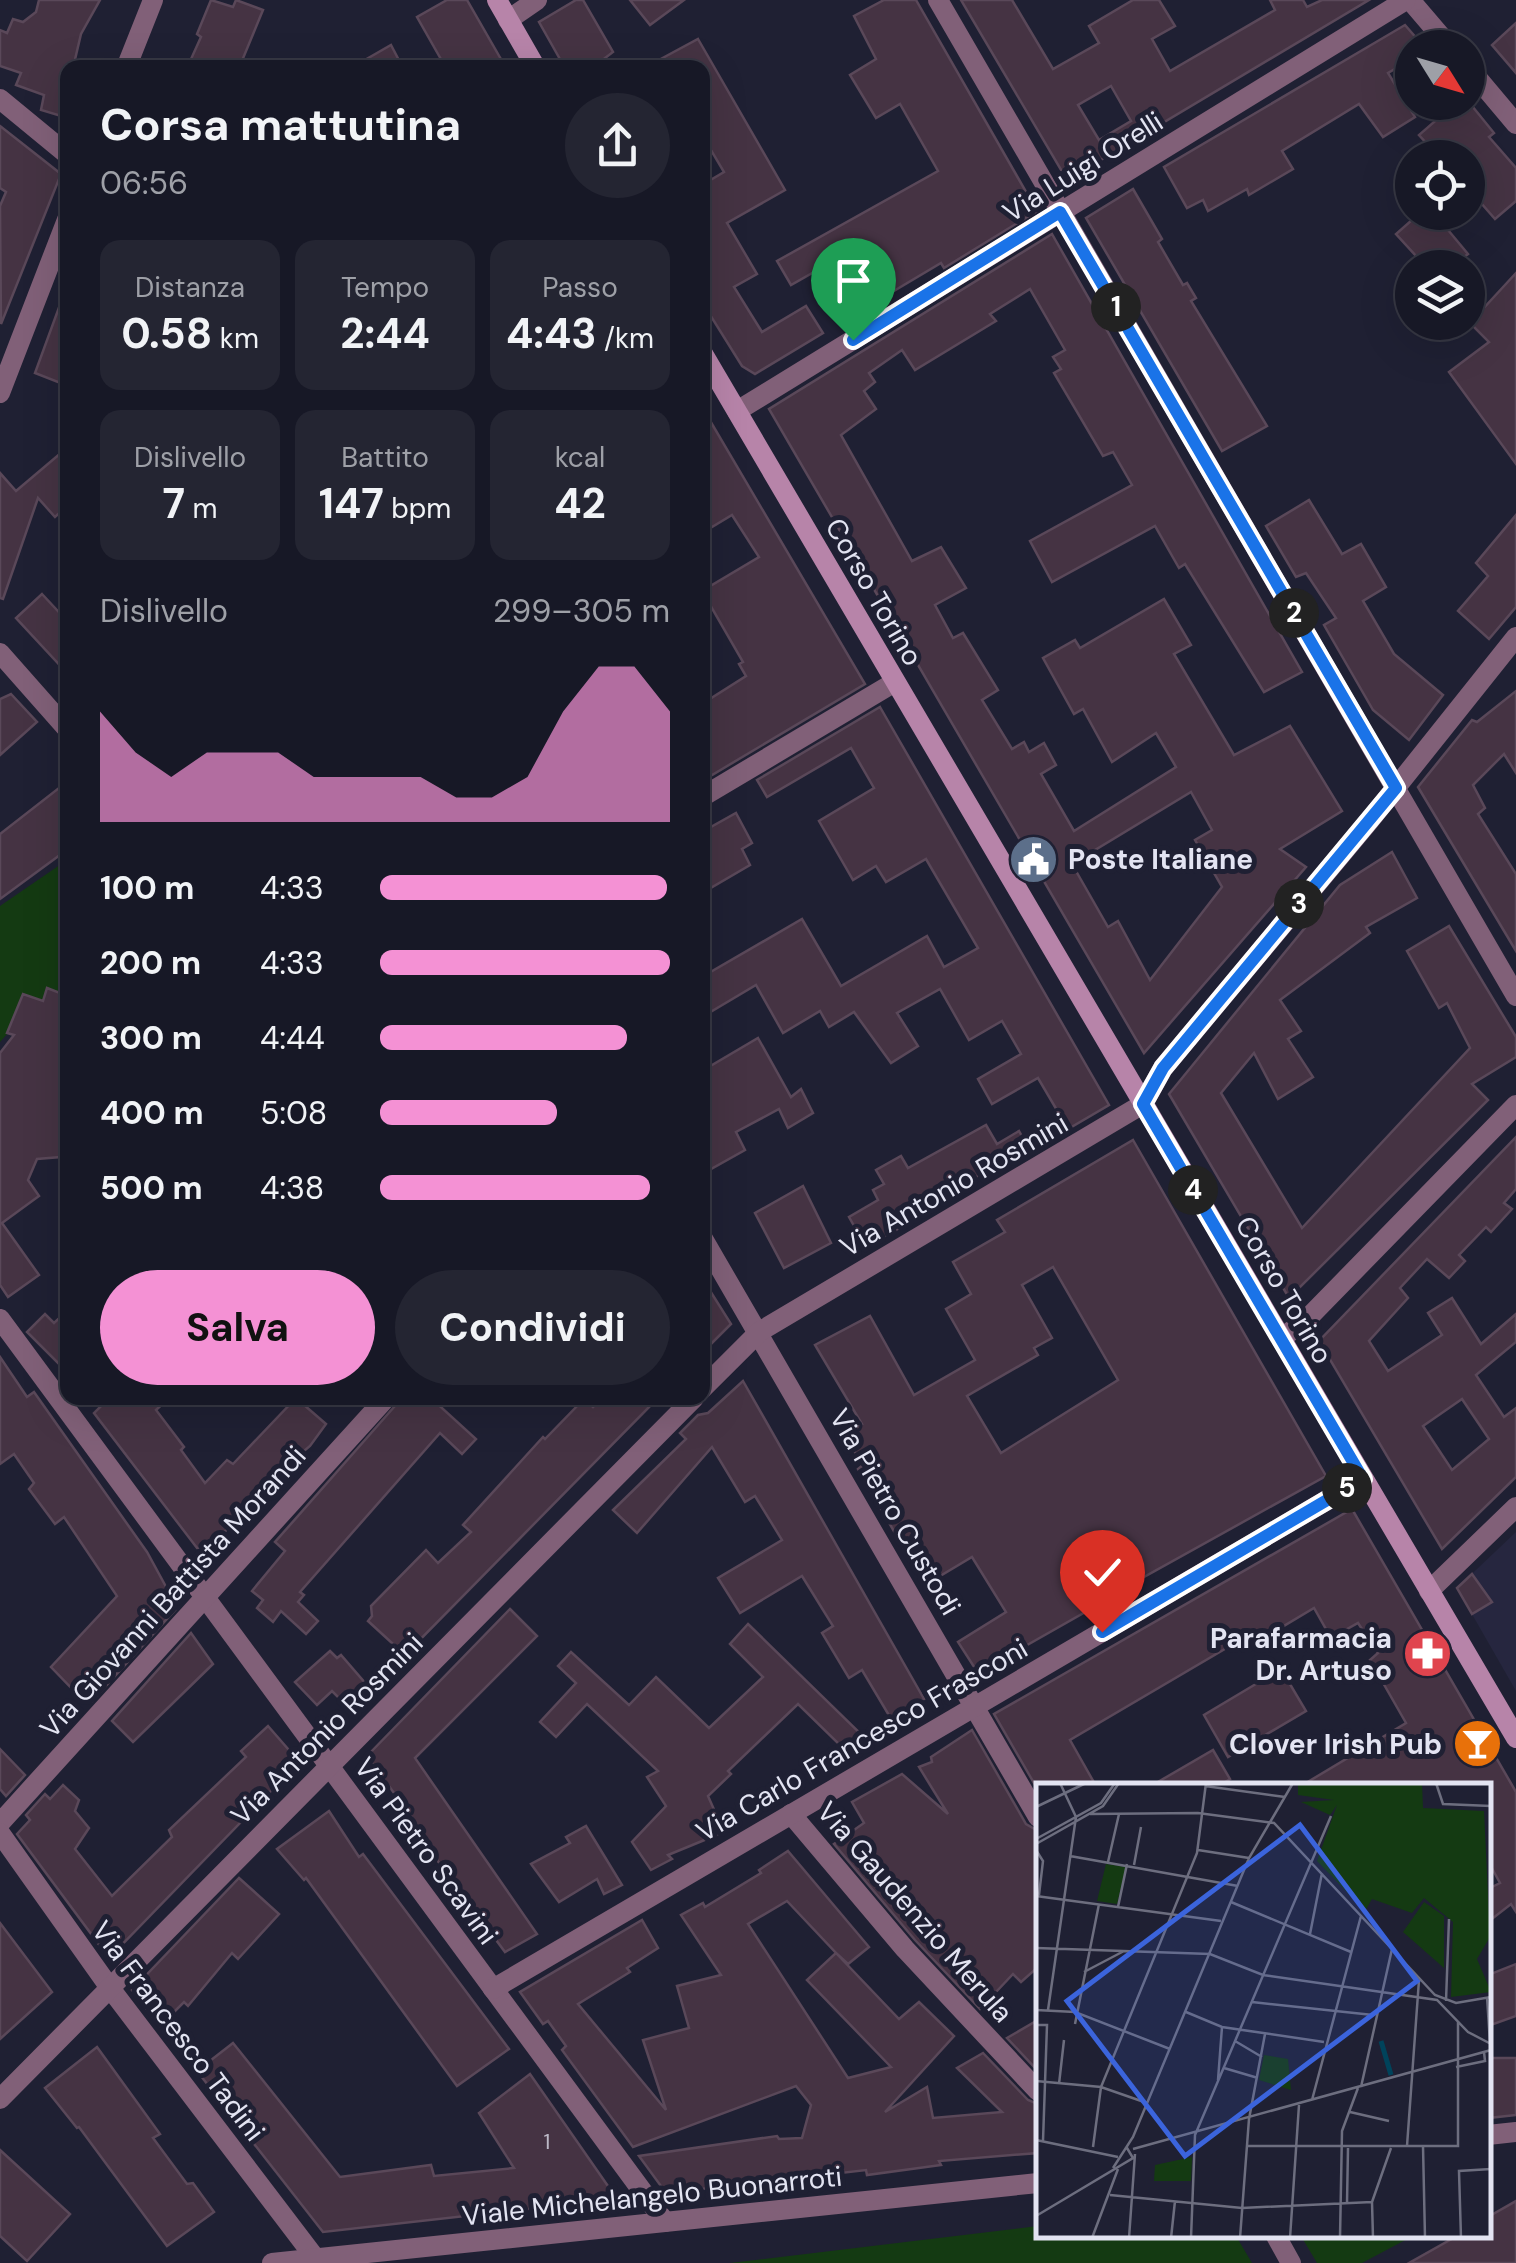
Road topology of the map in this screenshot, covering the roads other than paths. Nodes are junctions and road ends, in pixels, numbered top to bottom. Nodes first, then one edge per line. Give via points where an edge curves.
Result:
1 (153, 0) edge
2 (497, 0) edge
3 (537, 0) edge
4 (938, 0) edge
5 (1408, 0) edge
6 (508, 20) junction
7 (1435, 30) edge
8 (129, 60) edge
9 (531, 60) edge
10 (1485, 87) edge
11 (0, 100) edge
12 (1516, 124) edge
13 (60, 149) edge
14 (1060, 212) junction
15 (60, 238) edge
16 (710, 365) edge
17 (0, 392) edge
18 (737, 411) junction
19 (1516, 637) edge
20 (0, 654) edge
21 (896, 682) junction
22 (60, 721) edge
23 (1396, 788) junction
24 (710, 792) edge
25 (1516, 996) edge
26 (1143, 1104) junction
27 (1516, 1106) edge
28 (710, 1250) edge
29 (0, 1318) edge
30 (758, 1332) junction
31 (1281, 1339) junction
32 (710, 1380) edge
33 (60, 1390) edge
34 (71, 1405) edge
35 (380, 1405) edge
36 (687, 1405) edge
37 (1363, 1479) junction
38 (1516, 1507) edge
39 (1429, 1591) junction
40 (206, 1598) junction
41 (975, 1706) junction
42 (1516, 1738) edge
43 (329, 1766) junction
44 (1036, 1813) edge
45 (792, 1814) junction
46 (0, 1822) edge
47 (0, 1833) edge
48 (110, 1988) junction
49 (493, 1989) junction
50 (1036, 2089) edge
51 (0, 2099) edge
52 (1516, 2132) edge
53 (1491, 2135) edge
54 (1036, 2183) edge
55 (666, 2222) junction
56 (1277, 2238) edge
57 (316, 2259) junction
58 (272, 2263) edge
59 (1291, 2263) edge

1 - 8 street
2 - 6 main road
3 - 6 street
4 - 14 street
5 - 7 street
5 - 14 street, Via Luigi Orelli
6 - 9 main road
10 - 12 street
11 - 13 street
14 - 18 street, Via Luigi Orelli
14 - 23 street
15 - 17 street
16 - 18 main road, Corso Torino
18 - 21 main road, Corso Torino
19 - 23 street
20 - 22 street
21 - 24 street
21 - 26 main road, Corso Torino
23 - 25 street
23 - 26 street via 1163,1068
26 - 30 street, Via Antonio Rosmini
26 - 31 main road, Corso Torino
27 - 31 street
28 - 30 street, Via Pietro Custodi
29 - 33 street, Via Pietro Scavini
30 - 32 street, Via Antonio Rosmini
30 - 41 street, Via Pietro Custodi
31 - 37 main road, Corso Torino
34 - 40 street, Via Pietro Scavini
35 - 40 street, Via Giovanni Battista Morandi
36 - 43 street, Via Antonio Rosmini
37 - 39 main road, Corso Torino
37 - 41 street, Via Carlo Francesco Frasconi
38 - 39 street
39 - 42 main road, Corso Torino
40 - 43 street, Via Pietro Scavini
40 - 46 street, Via Giovanni Battista Morandi
41 - 44 street, Via Pietro Custodi
41 - 45 street, Via Carlo Francesco Frasconi
43 - 48 street, Via Antonio Rosmini
43 - 49 street, Via Pietro Scavini
45 - 49 street, Via Carlo Francesco Frasconi
45 - 50 street, Via Gaudenzio Merula via 905,1950
47 - 48 street, Via Francesco Tadini
48 - 51 street, Via Antonio Rosmini
48 - 57 street, Via Francesco Tadini
49 - 55 street, Via Pietro Scavini
52 - 53 street
54 - 55 street, Viale Michelangelo Buonarroti
55 - 57 street, Viale Michelangelo Buonarroti
56 - 59 street
57 - 58 street, Viale Michelangelo Buonarroti

